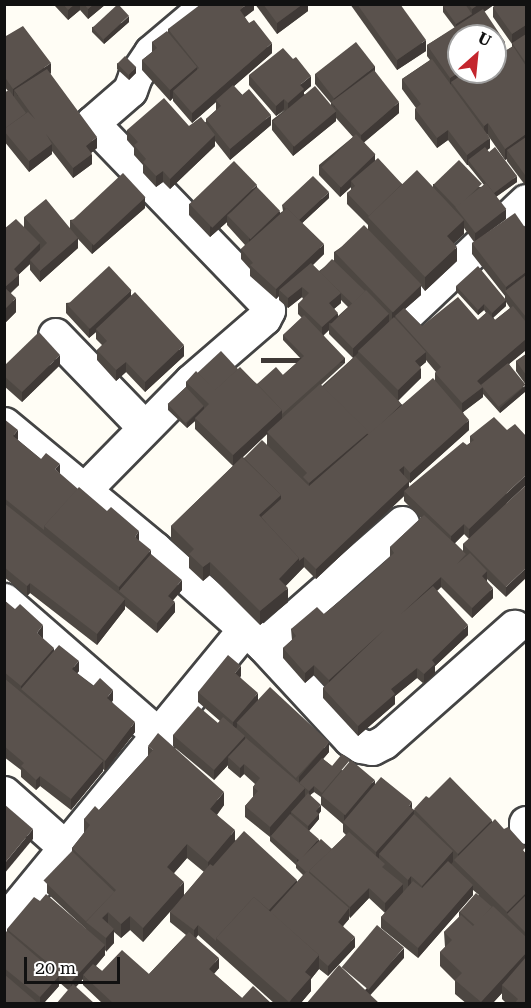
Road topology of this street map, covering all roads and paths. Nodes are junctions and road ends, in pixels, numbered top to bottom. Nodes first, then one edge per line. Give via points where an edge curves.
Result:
1 (208, 4) edge
2 (522, 216) edge
3 (55, 335) dead end
4 (352, 366) edge
5 (4, 424) edge
6 (144, 427) junction
7 (83, 491) junction
8 (402, 523) dead end
9 (179, 526) edge
10 (155, 549) junction
11 (4, 600) edge
12 (522, 628) edge
13 (254, 638) junction
14 (160, 736) junction
15 (4, 793) edge
16 (66, 848) junction
17 (4, 922) edge

1 - 6 street via 151,52 130,90 92,123 265,302 268,310 264,318
2 - 4 street
3 - 6 street
5 - 7 street
6 - 7 street
7 - 10 street
8 - 13 street
9 - 10 street
10 - 13 street
11 - 14 street
12 - 13 street via 372,748 350,739
13 - 14 street
14 - 16 street
15 - 16 street
16 - 17 street

